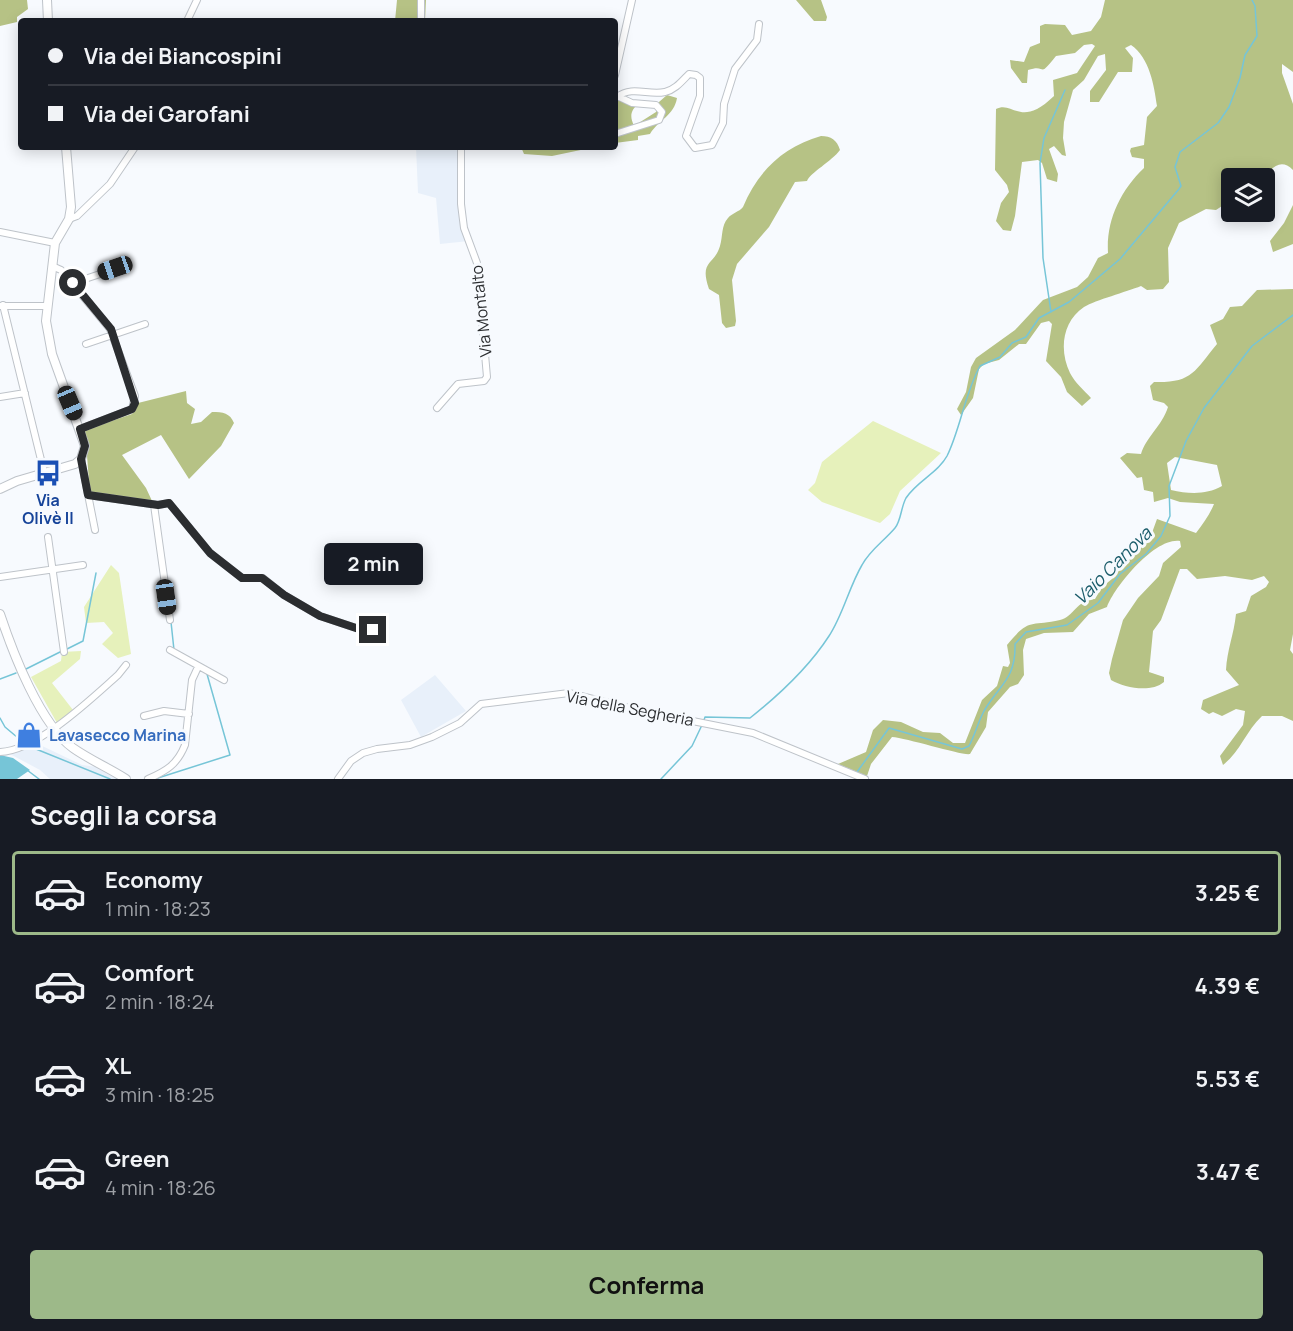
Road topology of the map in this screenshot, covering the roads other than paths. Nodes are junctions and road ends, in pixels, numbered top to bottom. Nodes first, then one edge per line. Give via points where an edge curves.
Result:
1 (47, 0) edge
2 (197, 0) edge
3 (421, 0) edge
4 (632, 0) edge
5 (48, 18) edge
6 (188, 18) edge
7 (421, 18) edge
8 (759, 24) dead end
9 (618, 62) edge
10 (618, 95) edge
11 (618, 97) edge
12 (618, 133) edge
13 (66, 150) edge
14 (133, 150) edge
15 (461, 150) edge
16 (69, 219) junction
17 (0, 232) edge
18 (55, 243) junction
19 (52, 266) junction
20 (115, 268) dead end
21 (73, 283) junction
22 (1, 305) edge
23 (46, 306) junction
24 (145, 324) dead end
25 (114, 336) junction
26 (86, 344) dead end
27 (25, 393) junction
28 (0, 397) edge
29 (437, 408) dead end
30 (80, 429) junction
31 (81, 459) junction
32 (44, 472) junction
33 (0, 489) edge
34 (88, 495) junction
35 (154, 505) junction
36 (95, 530) dead end
37 (48, 537) dead end
38 (83, 565) dead end
39 (53, 569) junction
40 (0, 577) edge
41 (0, 614) edge
42 (170, 620) dead end
43 (373, 630) dead end
44 (170, 650) dead end
45 (64, 652) dead end
46 (126, 665) dead end
47 (198, 667) junction
48 (224, 680) dead end
49 (189, 714) junction
50 (144, 716) dead end
51 (55, 729) junction
52 (0, 752) edge
53 (126, 779) edge
54 (148, 779) edge
55 (338, 779) edge
56 (865, 779) edge

1 - 5 street
2 - 6 street
3 - 7 street
4 - 9 street
8 - 10 street via 757,40 735,69 724,104 723,123 712,145 695,148 686,136 700,96 700,78 696,75 689,74 666,92 632,90
11 - 12 street via 632,103 656,105 662,112 659,120
13 - 16 street
14 - 16 street via 111,184
15 - 29 street, Via Montalto via 461,204 464,228 477,263 487,377 484,381 458,384
16 - 18 street
17 - 18 street
18 - 19 street
19 - 21 street
19 - 23 street
20 - 21 street
21 - 25 street
22 - 23 street
22 - 27 street
23 - 30 street via 52,354
24 - 25 street
25 - 26 street
25 - 30 street via 135,403 132,409
27 - 28 street
27 - 32 street
30 - 31 street via 85,446
31 - 32 street
31 - 34 street
32 - 33 street
34 - 35 street
34 - 36 street
35 - 42 street
35 - 43 street via 169,503 210,553 242,578 262,578 320,616 365,631
37 - 39 street
38 - 39 street
39 - 40 street
39 - 45 street
41 - 51 street via 21,670
44 - 47 street
46 - 51 street
47 - 48 street
47 - 49 street via 192,680
49 - 50 street via 164,711
49 - 54 street via 182,754 166,771
51 - 52 street via 18,748
51 - 53 street via 73,748
55 - 56 street, Via della Segheria via 351,761 363,753 432,737 460,723 481,704 569,693 753,733

